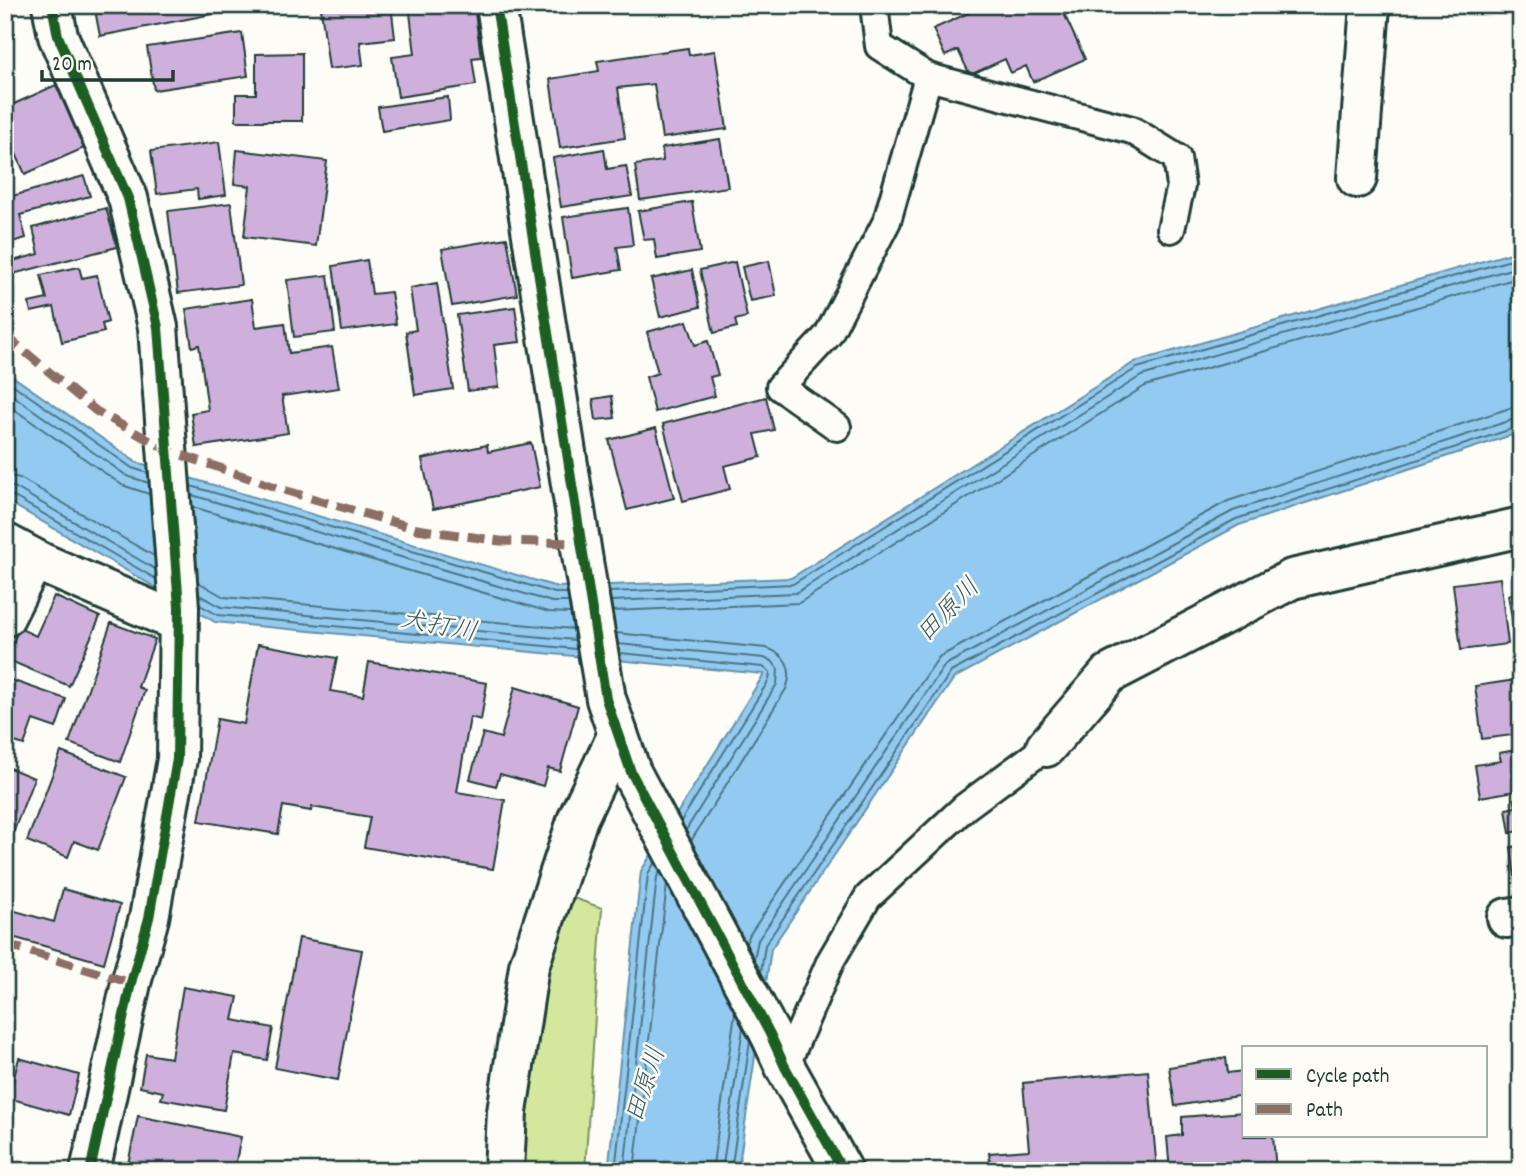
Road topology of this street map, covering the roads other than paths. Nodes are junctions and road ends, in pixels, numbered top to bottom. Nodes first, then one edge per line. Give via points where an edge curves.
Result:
1 (52, 5) edge
2 (496, 5) edge
3 (874, 5) edge
4 (1370, 5) edge
5 (928, 77) junction
6 (1357, 178) dead end
7 (1171, 229) dead end
8 (837, 427) dead end
9 (1521, 527) edge
10 (20, 551) edge
11 (178, 615) junction
12 (5, 617) edge
13 (618, 734) junction
14 (1046, 747) joint
15 (777, 1050) junction
16 (90, 1171) edge
17 (503, 1171) edge
18 (843, 1171) edge

1 - 11 street via 58,36 128,198 158,327
2 - 13 street via 606,699
3 - 5 lane via 879,46
4 - 6 street
5 - 7 lane via 1132,130 1177,158 1181,186
5 - 8 lane via 887,221 828,335 780,387
9 - 14 street via 1292,579 1109,674
10 - 11 street
10 - 12 street
11 - 16 street via 177,759 149,918
13 - 15 street via 631,772
13 - 17 street via 578,818 528,966
14 - 15 lane via 965,807 868,897
15 - 18 street

